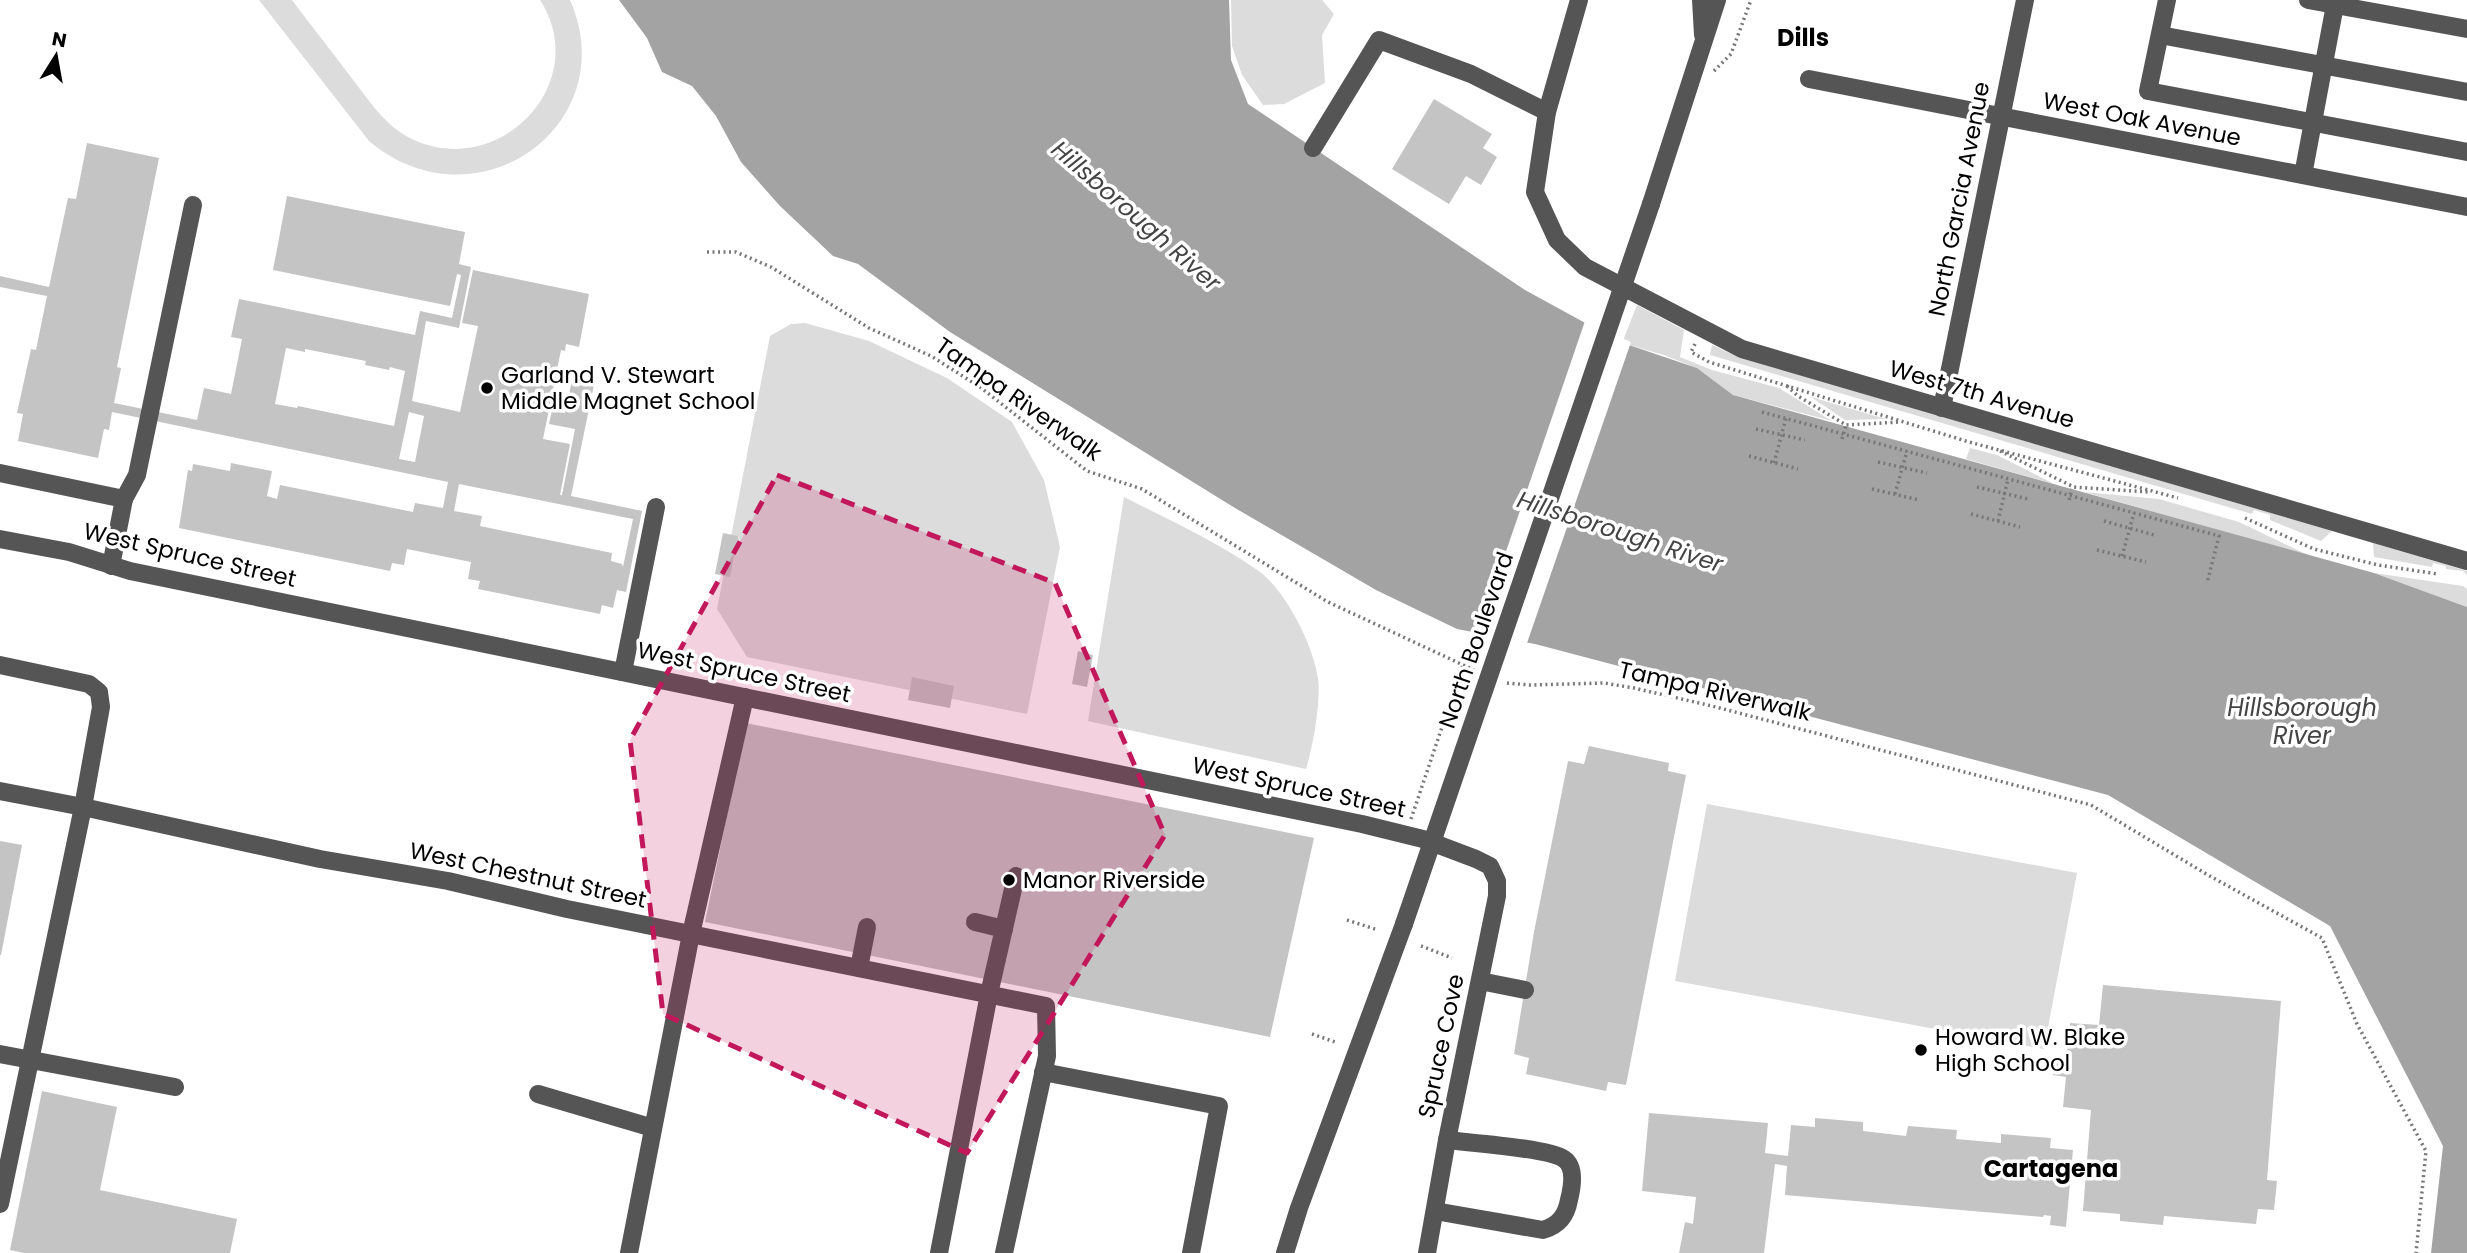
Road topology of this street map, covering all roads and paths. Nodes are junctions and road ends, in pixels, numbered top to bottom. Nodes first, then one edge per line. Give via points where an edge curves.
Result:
1 (1578, 0) edge
2 (1701, 0) edge
3 (1717, 0) edge
4 (1728, 0) edge
5 (1751, 0) edge
6 (2025, 0) edge
7 (2167, 0) edge
8 (2308, 0) edge
9 (2335, 5) junction
10 (2467, 29) edge
11 (2160, 35) junction
12 (1703, 39) junction
13 (1731, 54) dead end
14 (2323, 65) junction
15 (1808, 79) dead end
16 (2467, 92) edge
17 (1547, 112) junction
18 (2001, 117) junction
19 (2313, 123) junction
20 (1313, 148) dead end
21 (2467, 152) edge
22 (2303, 175) junction
23 (193, 205) dead end
24 (2467, 207) edge
25 (707, 252) dead end
26 (1700, 328) junction
27 (1785, 384) junction
28 (1942, 408) junction
29 (1762, 412) dead end
30 (1786, 418) junction
31 (1903, 421) junction
32 (1846, 425) junction
33 (1756, 429) dead end
34 (1842, 439) dead end
35 (1805, 440) dead end
36 (1992, 448) junction
37 (1907, 451) junction
38 (1749, 456) dead end
39 (1878, 462) dead end
40 (1774, 463) junction
41 (1798, 468) dead end
42 (0, 473) edge
43 (1927, 473) dead end
44 (2008, 478) junction
45 (1977, 487) dead end
46 (1872, 489) dead end
47 (2072, 489) dead end
48 (2157, 493) junction
49 (1895, 495) junction
50 (124, 499) junction
51 (2028, 499) dead end
52 (2180, 499) dead end
53 (1919, 500) dead end
54 (2069, 500) dead end
55 (656, 507) dead end
56 (2134, 513) junction
57 (1971, 514) dead end
58 (2239, 515) dead end
59 (1997, 521) junction
60 (2104, 522) dead end
61 (2020, 527) dead end
62 (2154, 535) dead end
63 (0, 539) edge
64 (2097, 550) dead end
65 (2122, 556) junction
66 (2467, 561) edge
67 (2146, 562) dead end
68 (111, 566) junction
69 (2446, 575) dead end
70 (2207, 583) dead end
71 (0, 665) edge
72 (1463, 665) junction
73 (623, 672) junction
74 (1480, 673) dead end
75 (1499, 681) dead end
76 (745, 697) junction
77 (0, 791) edge
78 (83, 807) junction
79 (1411, 821) dead end
80 (1476, 859) joint
81 (1016, 876) dead end
82 (1347, 920) dead end
83 (975, 922) dead end
84 (867, 928) dead end
85 (1004, 929) junction
86 (1378, 930) dead end
87 (691, 934) junction
88 (1420, 946) dead end
89 (1452, 958) dead end
90 (859, 968) junction
91 (1480, 981) junction
92 (1524, 990) dead end
93 (989, 994) junction
94 (1312, 1034) dead end
95 (1338, 1043) dead end
96 (0, 1054) edge
97 (29, 1060) junction
98 (1043, 1072) junction
99 (175, 1087) dead end
100 (538, 1094) dead end
101 (653, 1128) junction
102 (1447, 1140) junction
103 (0, 1204) edge
104 (1435, 1211) junction
105 (629, 1253) edge
106 (940, 1253) edge
107 (1004, 1253) edge
108 (1191, 1253) edge
109 (1285, 1253) edge
110 (1427, 1253) edge
111 (2416, 1253) edge

1 - 17 street
2 - 12 street, North Boulevard
3 - 12 street, North Boulevard
4 - 12 street
5 - 13 path
6 - 18 street, North Garcia Avenue
7 - 11 street
8 - 9 street
9 - 10 street
9 - 14 street
11 - 14 street
11 - 19 street via 2148,91
12 - 109 street, North Boulevard, bridge via 1651,204 1404,924
14 - 16 street
14 - 19 street
15 - 18 street, West Oak Avenue
17 - 20 street via 1471,74 1379,40
17 - 26 street, West 7th Avenue via 1535,192 1558,240 1586,267
18 - 22 street, West Oak Avenue
18 - 28 street, North Garcia Avenue
19 - 21 street
19 - 22 street
22 - 24 street, West Oak Avenue
23 - 50 street via 137,475
25 - 72 path, Tampa Riverwalk via 736,252 771,267 869,328 931,356 980,387 1087,471 1142,489 1328,602
26 - 27 path via 1691,352 1709,362
26 - 28 street, West 7th Avenue via 1742,349
27 - 31 path
27 - 32 path
28 - 66 street, West 7th Avenue
29 - 30 path
30 - 37 path
30 - 40 path
31 - 32 path
31 - 36 path
32 - 34 path
33 - 35 path
36 - 48 path
36 - 48 path via 2074,487
37 - 44 path
37 - 49 path
38 - 40 path
39 - 43 path
40 - 41 path
42 - 50 street
44 - 56 path
44 - 59 path
45 - 51 path
46 - 49 path
47 - 54 path
48 - 52 path
49 - 53 path
50 - 68 street
55 - 73 street
56 - 65 path
56 - 70 path via 2219,536
57 - 59 path
58 - 69 path via 2314,548 2378,565
59 - 61 path
60 - 62 path
63 - 68 street, West Spruce Street via 69,552
64 - 65 path
65 - 67 path
68 - 73 street, West Spruce Street
71 - 78 street via 89,684 99,692 101,707
72 - 74 path, Tampa Riverwalk
72 - 79 path
73 - 76 street, West Spruce Street
75 - 111 path, Tampa Riverwalk via 1634,688 2091,806 2322,938 2357,1024 2426,1151
76 - 80 street, West Spruce Street via 1362,824 1423,839
76 - 87 street
77 - 78 street, West Chestnut Street
78 - 87 street, West Chestnut Street
78 - 97 street
80 - 91 street, Spruce Cove via 1490,866 1497,881
81 - 85 street
82 - 86 path
83 - 85 street
84 - 90 street
85 - 93 street
87 - 90 street, West Chestnut Street
87 - 101 street
88 - 89 path
90 - 93 street, West Chestnut Street
91 - 92 street
91 - 102 street, Spruce Cove
93 - 98 street, West Chestnut Street via 1046,1006
93 - 106 street
94 - 95 path
96 - 97 street
97 - 99 street
97 - 103 street
98 - 107 street
98 - 108 street via 1219,1105
100 - 101 street
101 - 105 street
102 - 104 street, Spruce Cove
102 - 104 street via 1564,1159 1571,1167 1569,1201 1555,1227 1544,1230
104 - 110 street, Spruce Cove

